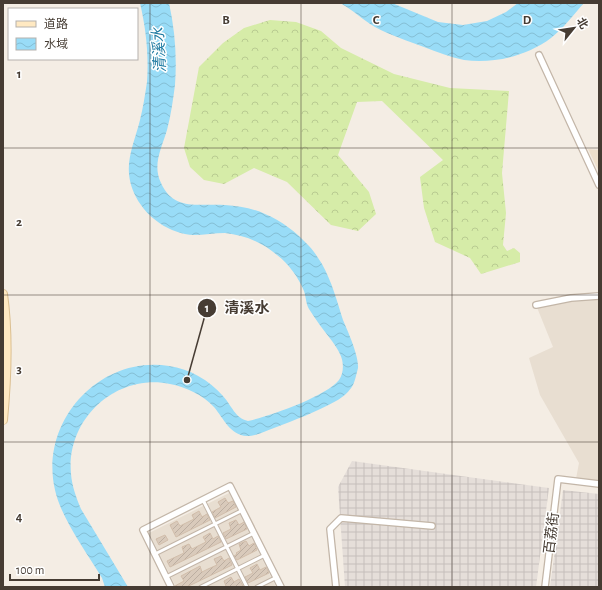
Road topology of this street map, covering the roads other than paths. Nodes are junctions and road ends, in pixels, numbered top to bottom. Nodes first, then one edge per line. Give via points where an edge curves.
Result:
1 (539, 55) dead end
2 (599, 185) edge
3 (3, 294) edge
4 (599, 296) edge
5 (536, 305) dead end
6 (3, 420) edge
7 (599, 484) edge
8 (203, 500) junction
9 (243, 510) junction
10 (216, 524) junction
11 (432, 526) dead end
12 (254, 533) junction
13 (227, 546) junction
14 (155, 554) junction
15 (265, 555) junction
16 (238, 569) junction
17 (166, 577) junction
18 (277, 577) junction
19 (171, 587) edge
20 (201, 587) edge
21 (247, 587) edge
22 (257, 587) edge
23 (282, 587) edge
24 (336, 587) edge
25 (545, 587) edge

1 - 2 street
3 - 6 main road via 7,344
4 - 5 street
7 - 25 street, 百荔街 via 558,479
8 - 9 street via 230,486
8 - 10 lane
8 - 14 street via 143,530
9 - 10 lane
9 - 12 street
10 - 13 lane
10 - 14 lane
11 - 24 street via 341,518 330,529
12 - 13 lane
12 - 15 street
13 - 16 lane
13 - 17 lane
14 - 17 street
15 - 16 lane
15 - 18 street
16 - 20 lane
16 - 21 lane
17 - 19 street
18 - 22 lane
18 - 23 street

